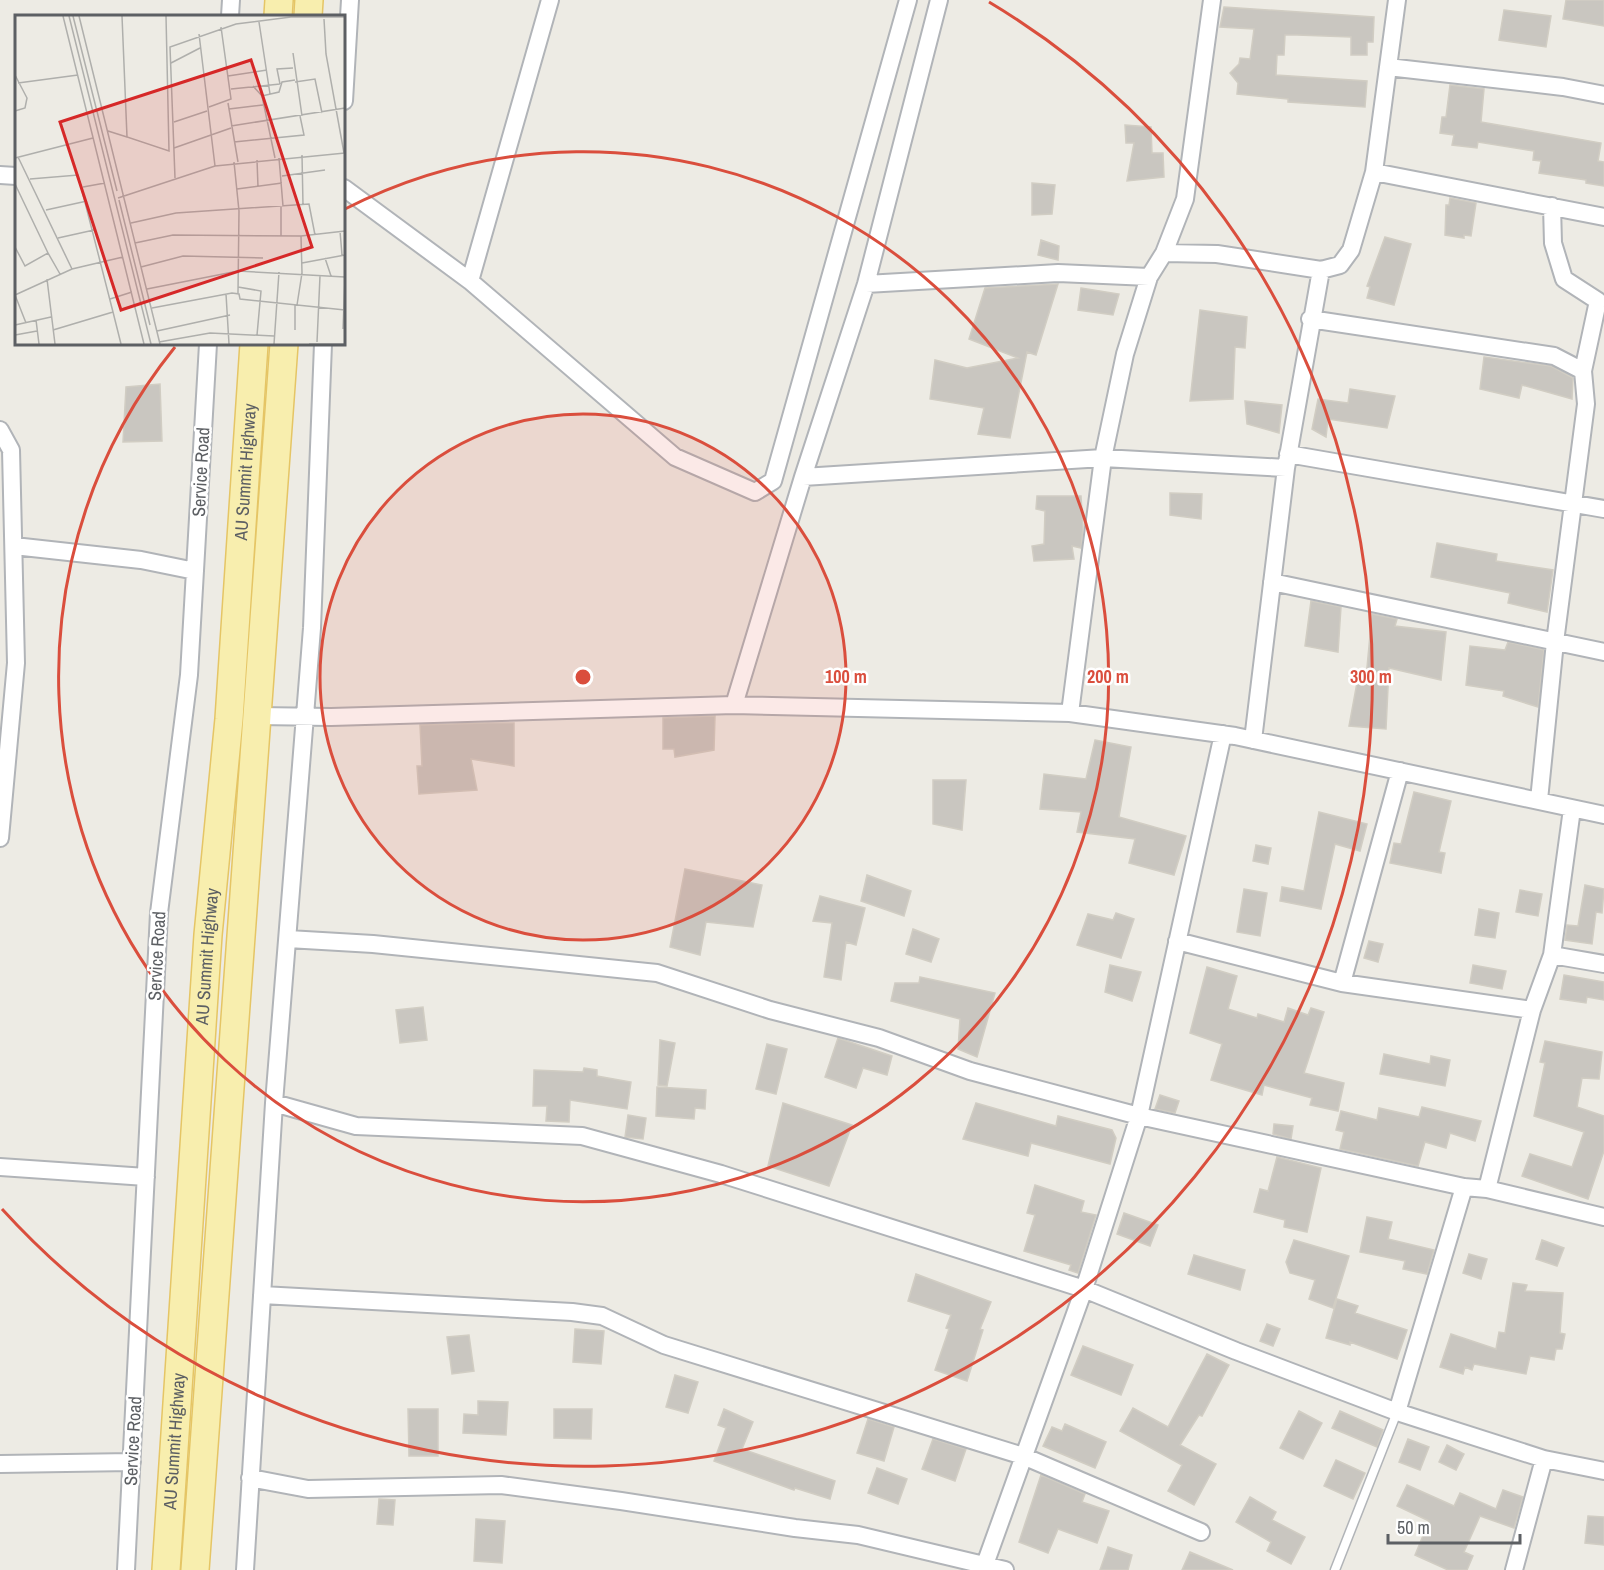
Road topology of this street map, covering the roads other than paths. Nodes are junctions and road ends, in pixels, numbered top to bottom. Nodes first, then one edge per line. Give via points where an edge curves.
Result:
1 (231, 0) edge
2 (279, 0) edge
3 (309, 0) edge
4 (351, 0) edge
5 (550, 0) edge
6 (908, 0) edge
7 (939, 0) edge
8 (1212, 0) edge
9 (1398, 0) edge
10 (230, 15) edge
11 (278, 15) edge
12 (308, 15) edge
13 (1388, 67) junction
14 (345, 86) edge
15 (1604, 95) edge
16 (1374, 172) junction
17 (0, 175) edge
18 (15, 176) edge
19 (345, 189) edge
20 (1552, 206) junction
21 (1604, 217) edge
22 (1164, 253) junction
23 (1321, 270) junction
24 (1149, 277) junction
25 (470, 281) junction
26 (866, 284) junction
27 (1601, 300) edge
28 (1310, 319) junction
29 (208, 345) edge
30 (254, 345) edge
31 (284, 345) edge
32 (323, 345) edge
33 (1583, 371) junction
34 (0, 430) edge
35 (1103, 458) junction
36 (1287, 461) junction
37 (803, 477) junction
38 (1573, 506) junction
39 (1604, 509) edge
40 (14, 546) junction
41 (195, 571) junction
42 (1272, 582) junction
43 (1555, 642) junction
44 (1604, 652) edge
45 (8, 663) edge
46 (734, 705) junction
47 (1070, 713) junction
48 (257, 716) junction
49 (305, 717) junction
50 (1223, 734) junction
51 (1252, 740) junction
52 (1400, 771) junction
53 (1539, 800) junction
54 (1572, 808) junction
55 (1604, 815) edge
56 (0, 838) edge
57 (288, 939) junction
58 (1178, 941) junction
59 (1552, 955) junction
60 (1604, 964) edge
61 (1342, 982) junction
62 (1532, 1010) junction
63 (274, 1103) junction
64 (1138, 1116) junction
65 (0, 1167) edge
66 (146, 1177) junction
67 (1464, 1187) junction
68 (1487, 1189) junction
69 (1604, 1217) edge
70 (1084, 1289) junction
71 (262, 1295) junction
72 (1397, 1412) junction
73 (1023, 1456) junction
74 (1544, 1459) junction
75 (132, 1462) junction
76 (0, 1464) edge
77 (1604, 1471) edge
78 (250, 1478) junction
79 (1201, 1532) dead end
80 (984, 1567) edge
81 (126, 1570) edge
82 (166, 1570) edge
83 (195, 1570) edge
84 (245, 1570) edge
85 (1005, 1570) edge
86 (1335, 1570) edge
87 (1514, 1570) edge

1 - 10 street
2 - 11 main road
3 - 12 main road
4 - 14 street
5 - 25 street
6 - 25 street via 773,481 755,492 675,457
7 - 26 street
8 - 22 street via 1185,199
9 - 13 street
13 - 15 street
13 - 16 street
16 - 20 street
16 - 23 street via 1351,250 1340,265
17 - 18 street
19 - 25 street
20 - 21 street
20 - 27 street via 1553,243 1564,279
22 - 23 street via 1217,254
22 - 24 street
23 - 28 street
24 - 26 street via 1058,273
24 - 35 street via 1125,354
26 - 37 street
27 - 33 street
28 - 33 street via 1554,356
28 - 36 street
29 - 41 street, Service Road
30 - 82 main road, AU Summit Highway via 229,719 207,947
31 - 48 main road, AU Summit Highway
32 - 49 street
33 - 38 street via 1586,404
34 - 40 street via 11,450
35 - 36 street
35 - 37 street
35 - 47 street
36 - 38 street
36 - 42 street
37 - 46 street
38 - 39 street
38 - 43 street
40 - 41 street via 141,560
40 - 45 street
41 - 66 street, Service Road via 189,675 159,913
42 - 43 street
42 - 51 street
43 - 44 street
43 - 53 street
45 - 56 street
46 - 47 street
46 - 49 street
47 - 50 street
48 - 49 street
48 - 83 main road, AU Summit Highway
49 - 57 street
50 - 51 street
50 - 58 street
51 - 52 street
52 - 53 street
52 - 61 street
53 - 54 street
54 - 55 street
54 - 59 street
57 - 63 street
57 - 64 street via 657,973 770,1010 879,1038 970,1071
58 - 61 street
58 - 64 street
59 - 60 street
59 - 62 street
61 - 62 street
62 - 68 street
63 - 70 street via 356,1125 582,1136 721,1174
63 - 71 street
64 - 67 street
64 - 70 street
65 - 66 street
66 - 75 street, Service Road
67 - 68 street
67 - 72 street
68 - 69 street
70 - 72 street
70 - 73 street
71 - 73 street via 602,1316 664,1345
71 - 78 street
72 - 74 street
72 - 86 lane
73 - 79 street
73 - 80 street
74 - 77 street
74 - 87 street
75 - 76 street
75 - 81 street, Service Road
78 - 80 street via 308,1489 501,1485 858,1535
78 - 84 street
80 - 85 street

